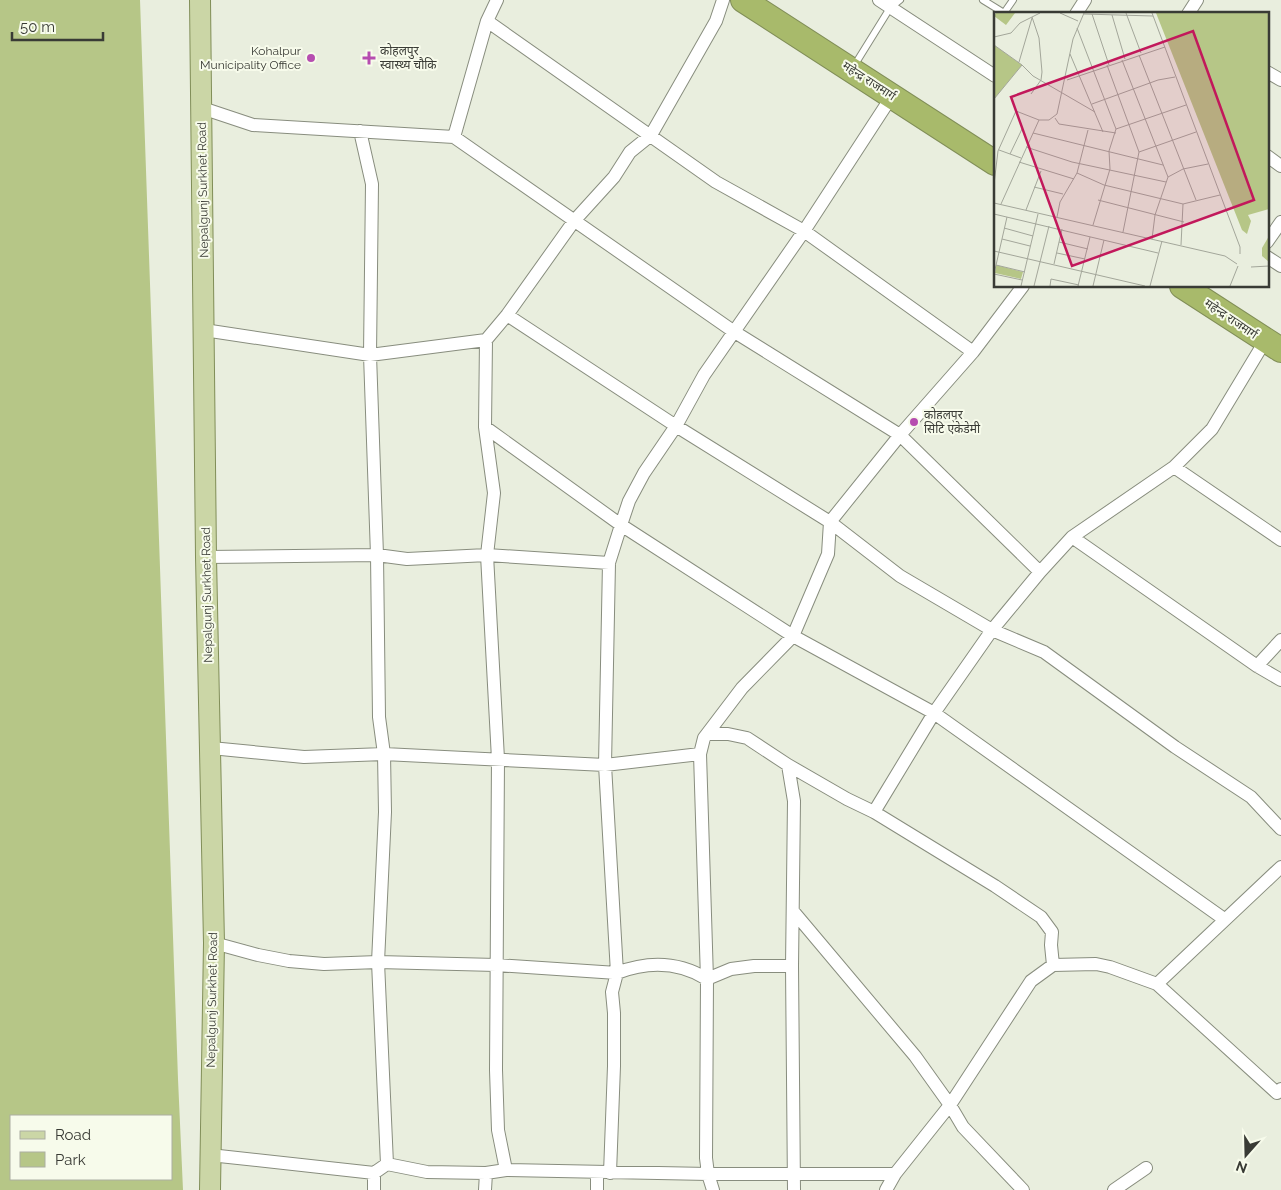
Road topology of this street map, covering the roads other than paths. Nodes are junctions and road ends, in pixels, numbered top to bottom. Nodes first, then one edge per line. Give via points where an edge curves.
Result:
1 (200, 0) edge
2 (498, 0) edge
3 (722, 0) edge
4 (743, 0) edge
5 (879, 0) edge
6 (984, 0) edge
7 (1013, 0) edge
8 (1085, 0) edge
9 (1197, 0) edge
10 (894, 3) edge
11 (1001, 12) edge
12 (1005, 12) edge
13 (1077, 12) edge
14 (1189, 12) edge
15 (487, 21) junction
16 (852, 70) junction
17 (1268, 73) edge
18 (994, 75) edge
19 (1281, 80) edge
20 (892, 96) junction
21 (202, 108) junction
22 (360, 132) junction
23 (651, 135) junction
24 (454, 138) junction
25 (1268, 157) edge
26 (994, 162) edge
27 (1281, 166) edge
28 (574, 221) junction
29 (1281, 222) edge
30 (804, 230) junction
31 (1268, 241) edge
32 (1268, 258) edge
33 (1281, 266) edge
34 (1021, 288) edge
35 (1185, 288) edge
36 (506, 315) junction
37 (204, 330) junction
38 (733, 331) junction
39 (486, 340) junction
40 (1273, 346) edge
41 (973, 352) junction
42 (370, 355) junction
43 (484, 426) junction
44 (676, 426) junction
45 (900, 435) junction
46 (1174, 468) junction
47 (830, 522) junction
48 (620, 524) junction
49 (1072, 538) junction
50 (1281, 540) edge
51 (377, 555) junction
52 (487, 555) junction
53 (206, 557) junction
54 (609, 563) junction
55 (1040, 572) junction
56 (992, 630) junction
57 (793, 636) junction
58 (1281, 640) edge
59 (1257, 666) junction
60 (1281, 680) edge
61 (934, 713) junction
62 (708, 734) junction
63 (211, 748) junction
64 (384, 754) junction
65 (700, 754) junction
66 (498, 759) junction
67 (605, 765) junction
68 (788, 765) junction
69 (874, 812) junction
70 (1281, 829) edge
71 (1281, 867) edge
72 (793, 911) junction
73 (1224, 919) junction
74 (214, 943) junction
75 (378, 962) junction
76 (1053, 964) junction
77 (496, 965) junction
78 (792, 966) junction
79 (617, 974) junction
80 (707, 979) junction
81 (1157, 984) junction
82 (1281, 1089) edge
83 (950, 1105) junction
84 (210, 1155) junction
85 (387, 1164) junction
86 (1146, 1168) dead end
87 (506, 1170) junction
88 (374, 1173) junction
89 (486, 1173) junction
90 (604, 1173) junction
91 (708, 1174) junction
92 (794, 1174) junction
93 (895, 1174) junction
94 (210, 1190) edge
95 (374, 1190) edge
96 (485, 1190) edge
97 (597, 1190) edge
98 (713, 1190) edge
99 (794, 1190) edge
100 (886, 1190) edge
101 (1023, 1190) edge
102 (1114, 1190) edge

1 - 21 main road, Nepalgunj Surkhet Road
2 - 15 street
3 - 23 street via 716,21
4 - 16 highway, महेन्द्र राजमार्ग
5 - 10 street
6 - 11 lane
7 - 12 lane
8 - 13 street
9 - 14 street
10 - 16 lane
10 - 18 street
15 - 23 street
15 - 24 street
16 - 20 highway, महेन्द्र राजमार्ग
17 - 19 street
20 - 26 highway, महेन्द्र राजमार्ग
20 - 30 street
21 - 22 street via 253,125
21 - 37 main road, Nepalgunj Surkhet Road
22 - 24 street
22 - 42 street via 372,184
23 - 28 street via 630,152 614,177
23 - 30 street via 716,182
24 - 28 street
25 - 27 street
28 - 36 street
28 - 38 street
29 - 31 street
30 - 38 street
30 - 41 street
32 - 33 street
34 - 41 street
35 - 40 highway, महेन्द्र राजमार्ग
36 - 39 street
36 - 44 street
37 - 42 street
37 - 53 main road, Nepalgunj Surkhet Road
38 - 44 street
38 - 45 street
39 - 42 street
39 - 43 street
40 - 46 street via 1212,429
41 - 45 street
42 - 51 street
43 - 48 street
43 - 52 street via 494,493
44 - 47 street
44 - 48 street via 644,473
45 - 47 street
45 - 55 street
46 - 49 street
46 - 50 street
47 - 56 street via 900,576
47 - 57 street via 828,554
48 - 54 street
48 - 57 street
49 - 55 street
49 - 59 street
51 - 52 street via 408,560
51 - 53 street
51 - 64 street via 379,718
52 - 54 street
52 - 66 street
53 - 63 main road, Nepalgunj Surkhet Road
54 - 67 street
55 - 56 street
56 - 61 street
56 - 70 street via 1044,652 1175,747 1251,797
57 - 61 street
57 - 62 street via 742,688
58 - 59 street
59 - 60 street
61 - 69 street
61 - 73 street
62 - 65 street
62 - 68 street via 747,738
63 - 64 street via 304,757
63 - 74 main road, Nepalgunj Surkhet Road
64 - 66 street
64 - 75 street via 385,812
65 - 67 street
65 - 80 street
66 - 67 street
66 - 77 street
67 - 79 street
68 - 69 street
68 - 72 street via 794,801
69 - 76 street via 1041,917 1052,932
71 - 73 street
72 - 78 street
72 - 83 street via 915,1056
73 - 81 street
74 - 75 street via 289,961 324,964
74 - 84 main road, Nepalgunj Surkhet Road
75 - 77 street
75 - 85 street
76 - 81 street via 1096,964
76 - 83 street via 1031,982
77 - 79 street
77 - 87 street via 498,1130
78 - 80 street via 731,969
78 - 92 street
79 - 80 street via 634,967 674,966 694,971
79 - 90 street via 612,992 614,1066
80 - 91 street
81 - 82 street via 1277,1092
83 - 93 street
83 - 101 street via 963,1127
84 - 88 street
84 - 94 main road, Nepalgunj Surkhet Road
85 - 88 street
85 - 89 street via 426,1172
86 - 102 street
87 - 89 street
87 - 90 street
88 - 95 street
89 - 96 street
90 - 91 street
90 - 97 street
91 - 92 street
91 - 98 street
92 - 93 street
92 - 99 street
93 - 100 street

